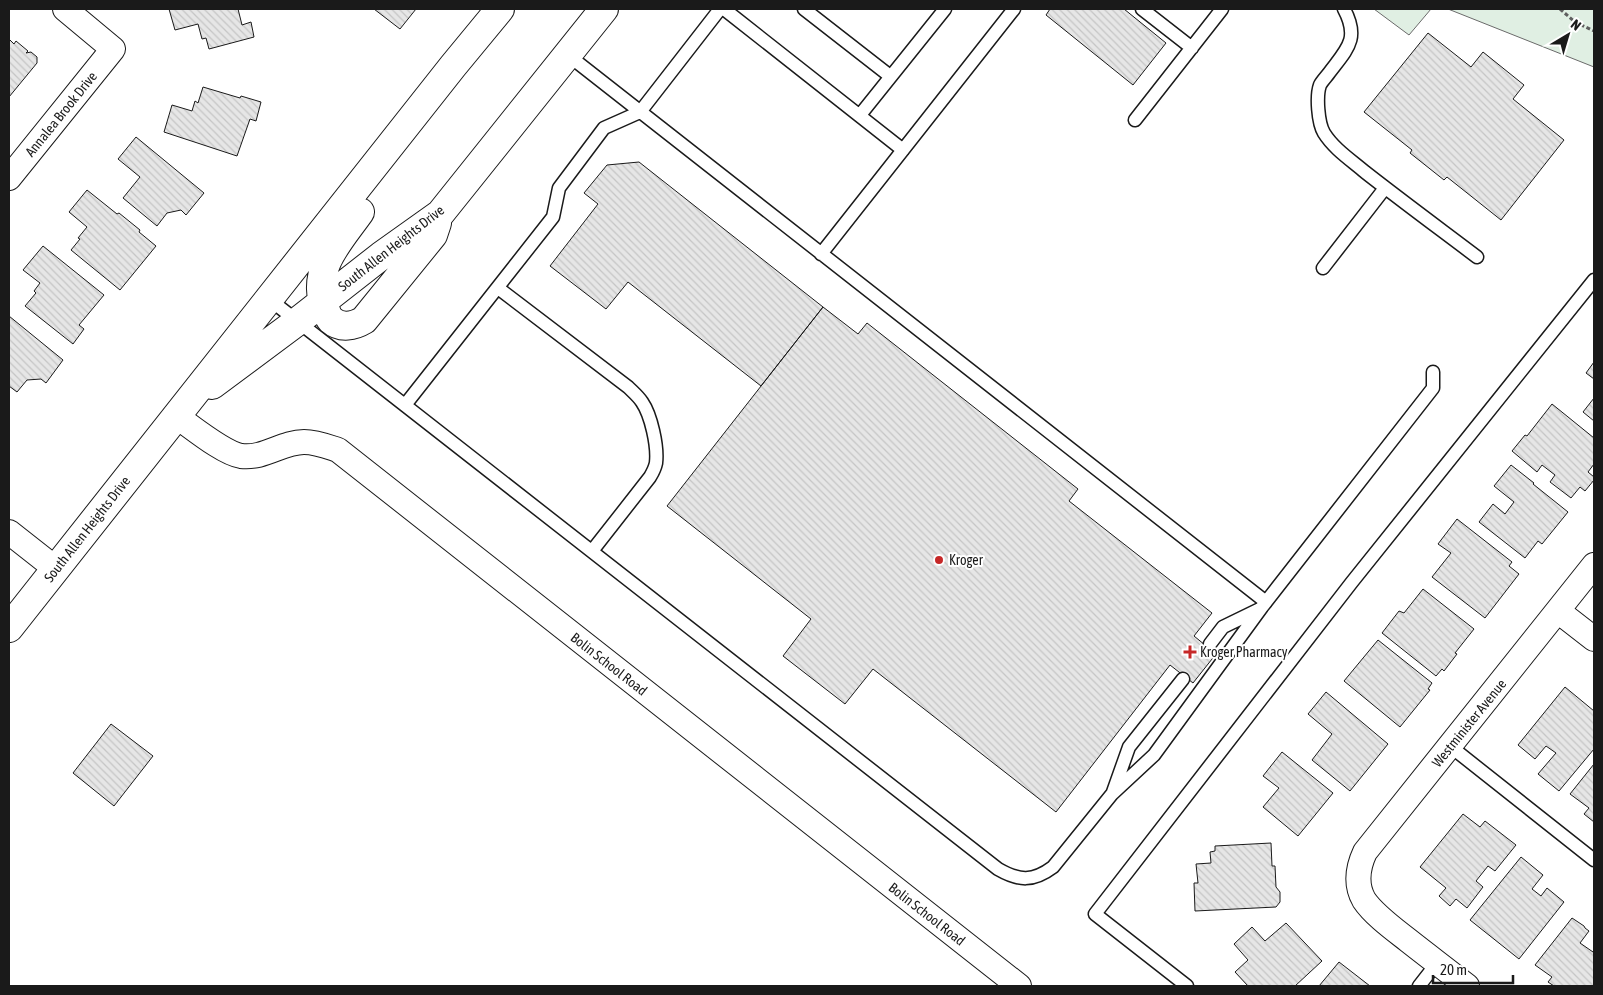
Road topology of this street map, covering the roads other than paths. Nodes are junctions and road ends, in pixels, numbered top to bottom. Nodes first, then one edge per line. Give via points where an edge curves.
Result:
1 (64, 9) edge
2 (500, 9) edge
3 (604, 9) edge
4 (722, 9) edge
5 (804, 9) edge
6 (945, 9) edge
7 (1014, 9) edge
8 (1142, 9) edge
9 (1222, 9) edge
10 (1344, 9) edge
11 (1192, 48) junction
12 (568, 55) junction
13 (890, 76) junction
14 (433, 91) junction
15 (640, 112) junction
16 (860, 115) junction
17 (1135, 120) dead end
18 (903, 150) junction
19 (9, 178) edge
20 (1385, 188) junction
21 (440, 214) junction
22 (821, 254) junction
23 (1477, 257) dead end
24 (1323, 268) dead end
25 (1594, 280) edge
26 (498, 288) junction
27 (269, 299) junction
28 (327, 311) junction
29 (298, 322) junction
30 (338, 352) junction
31 (1433, 372) dead end
32 (405, 405) junction
33 (180, 411) junction
34 (9, 532) edge
35 (592, 551) junction
36 (1594, 565) edge
37 (56, 569) junction
38 (1264, 605) junction
39 (1558, 611) junction
40 (9, 628) edge
41 (1594, 639) edge
42 (1210, 644) dead end
43 (1183, 679) dead end
44 (1450, 746) junction
45 (1112, 794) junction
46 (1594, 860) edge
47 (1437, 963) junction
48 (1019, 986) edge
49 (1187, 986) edge
50 (1419, 986) edge
51 (1467, 986) edge

1 - 19 street, Annalea Brook Drive via 113,49
2 - 14 main road, South Allen Heights Drive
3 - 12 main road, South Allen Heights Drive
4 - 15 lane
4 - 16 lane
5 - 13 lane
6 - 13 lane
7 - 18 lane
8 - 11 lane
9 - 11 lane
10 - 20 lane via 1349,18 1350,43 1320,84 1318,106 1323,132 1339,150
11 - 17 lane
12 - 15 lane
12 - 21 main road, South Allen Heights Drive
13 - 16 lane
14 - 27 main road, South Allen Heights Drive
14 - 28 main road via 413,140 326,261 321,277 321,294
15 - 22 lane
15 - 26 lane via 604,128 559,188 554,217
16 - 18 lane
18 - 22 lane
20 - 23 lane
20 - 24 lane
21 - 28 main road, South Allen Heights Drive via 381,256
21 - 28 main road via 433,235 364,320 347,326 338,324
22 - 38 lane
25 - 49 lane via 1352,582 1094,914
26 - 32 lane
26 - 35 lane via 628,387 641,400 650,420 656,450 655,468
27 - 29 lane
27 - 33 main road, South Allen Heights Drive
28 - 29 main road, South Allen Heights Drive
28 - 30 lane
29 - 30 lane
29 - 33 main road, South Allen Heights Drive
30 - 32 lane
31 - 38 lane via 1433,388
32 - 35 lane
33 - 37 main road, South Allen Heights Drive
33 - 48 street, Bolin School Road via 228,452 240,456 259,456 303,442 338,450
34 - 37 street
35 - 45 lane via 1008,875 1032,878 1053,867
36 - 39 street, Westminister Avenue
37 - 40 main road, South Allen Heights Drive
38 - 42 lane via 1223,627
38 - 45 lane via 1154,755
39 - 41 street
39 - 44 street, Westminister Avenue
43 - 45 lane via 1129,747
44 - 46 lane
44 - 47 street, Westminister Avenue via 1365,852 1358,874 1365,900 1378,915
47 - 50 lane
47 - 51 street

